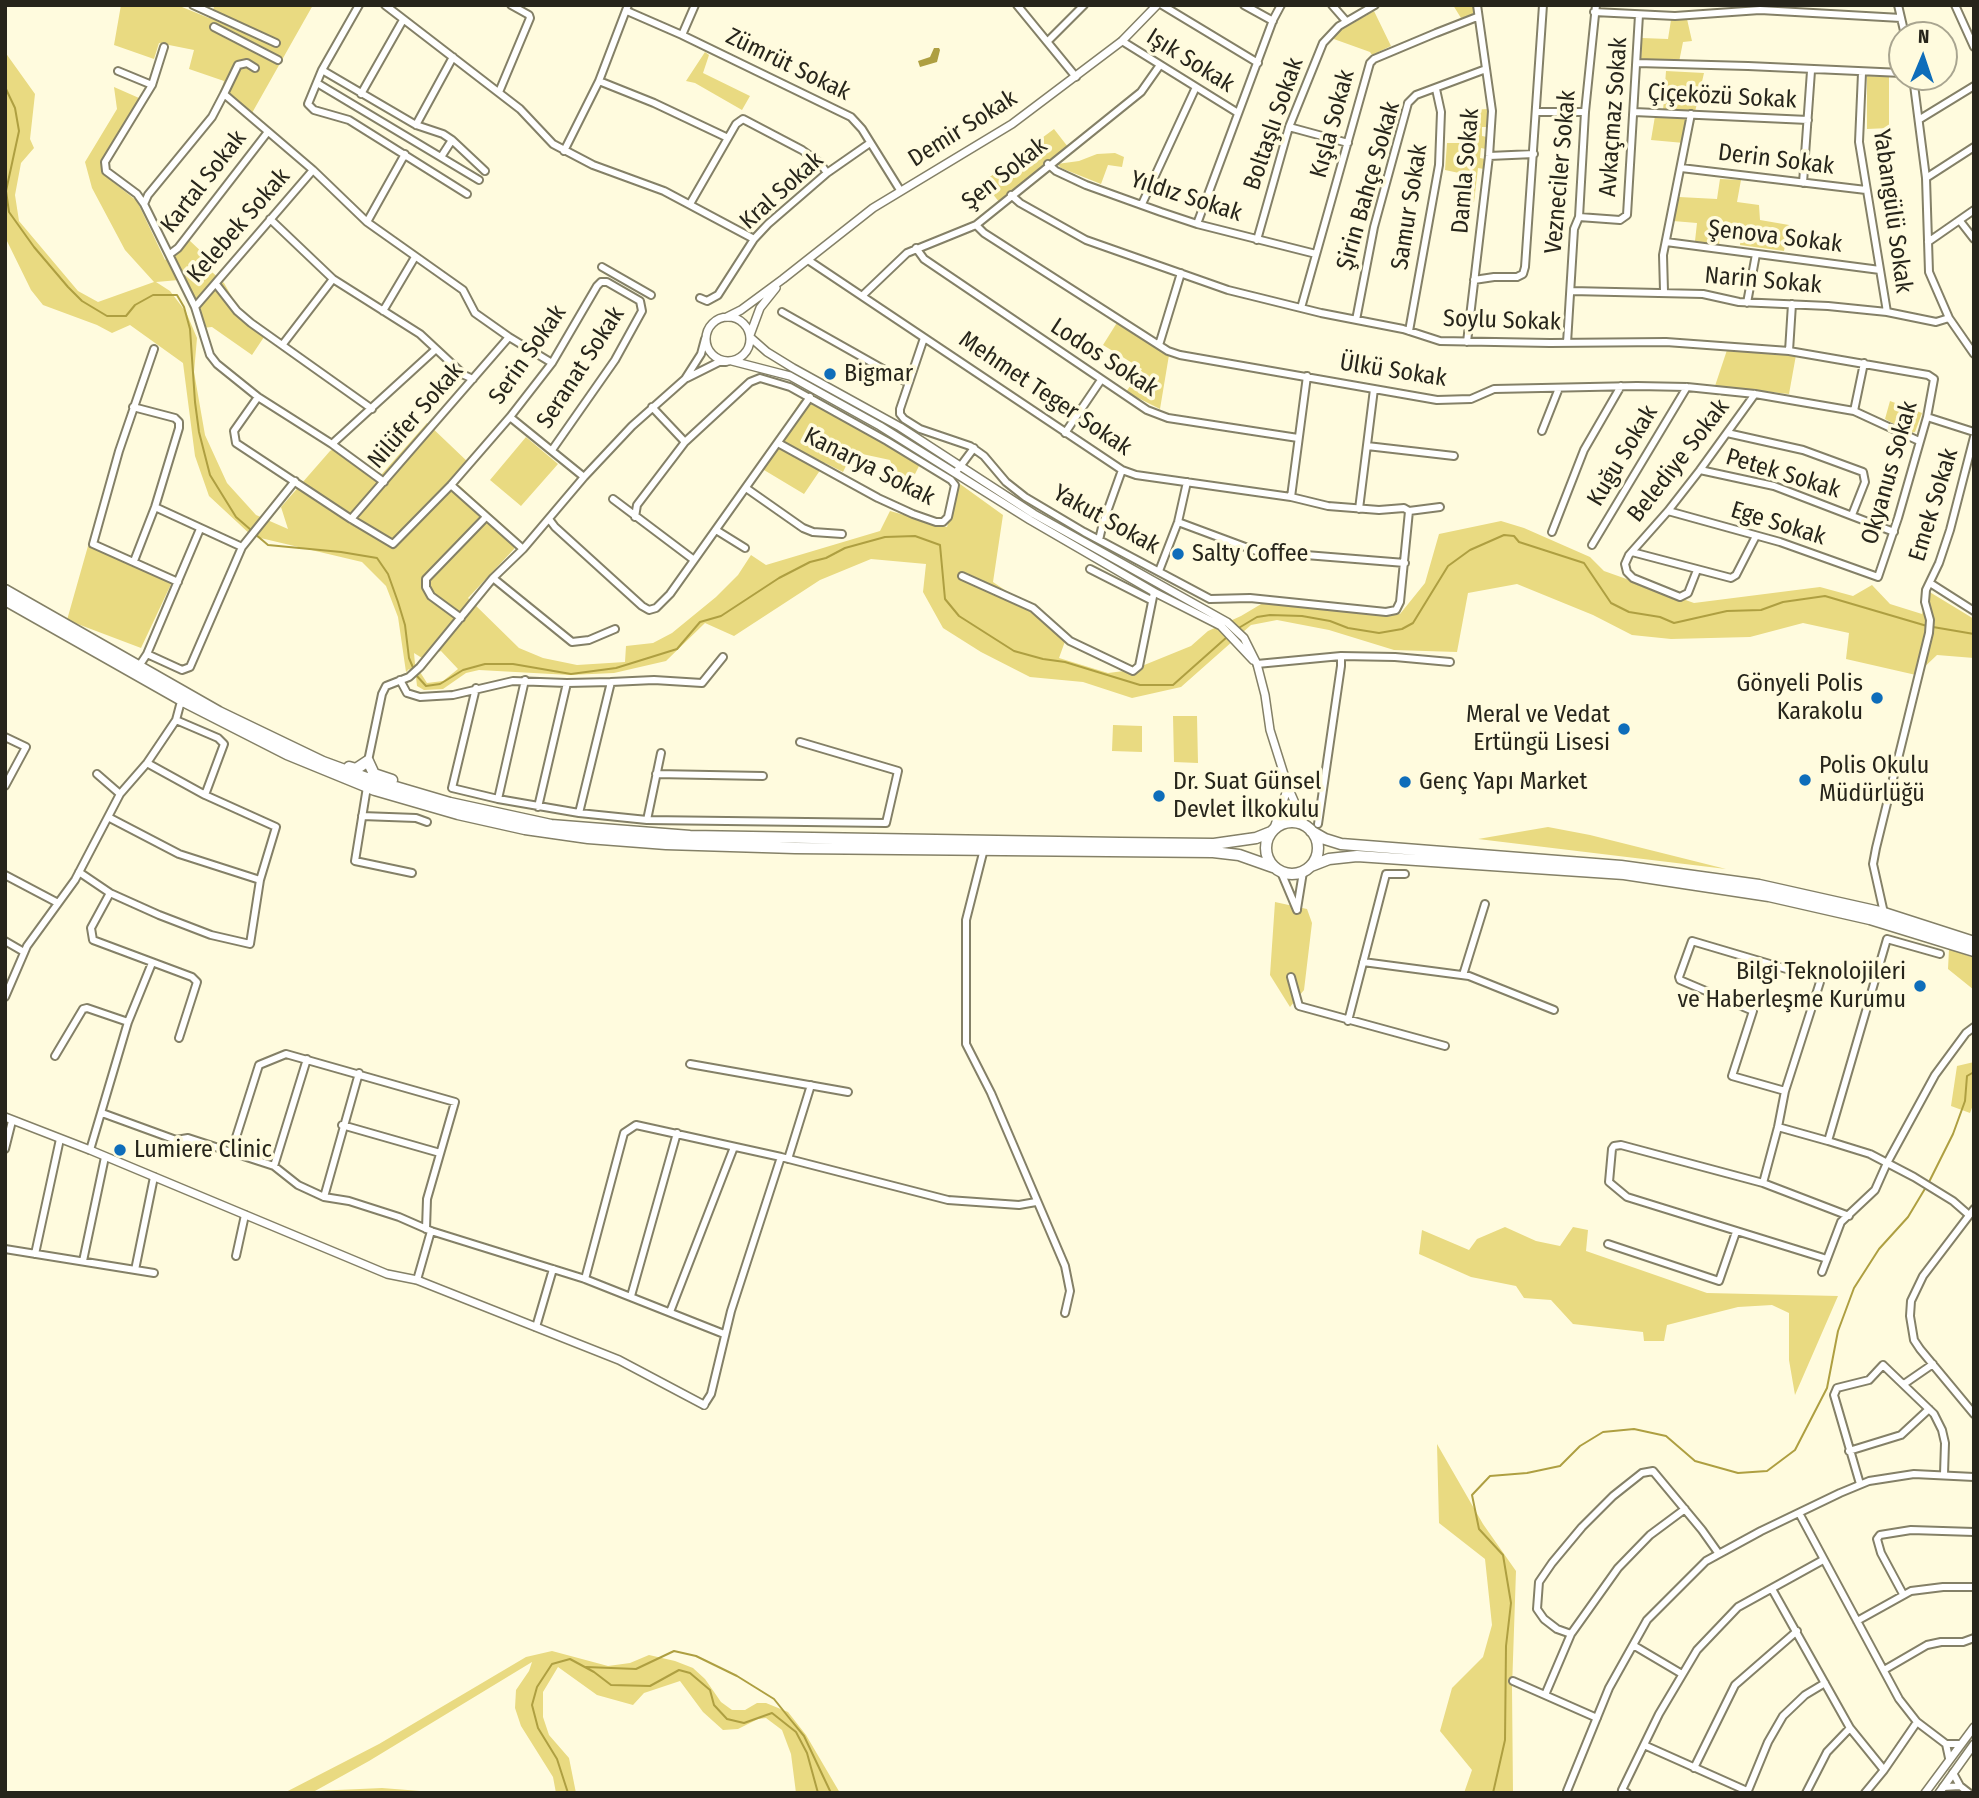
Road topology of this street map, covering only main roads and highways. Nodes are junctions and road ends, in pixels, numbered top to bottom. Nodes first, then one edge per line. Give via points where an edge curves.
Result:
1 (5, 590) edge
2 (5, 600) edge
3 (219, 712) junction
4 (551, 825) junction
5 (1311, 827) junction
6 (1272, 830) junction
7 (1307, 869) junction
8 (1277, 870) junction
9 (1974, 942) edge
10 (1974, 951) edge

1 - 3 highway
2 - 8 highway via 287,754 367,787 491,822 588,838 666,844 1213,852 1240,855
3 - 4 highway via 372,780
3 - 4 highway via 345,766 356,769 368,761 374,774
4 - 6 highway via 704,836 1214,844 1256,838
5 - 6 highway via 1289,822
5 - 7 highway via 1318,847
5 - 9 highway via 1325,839 1364,847 1707,877 1803,894
6 - 8 highway via 1266,854
7 - 8 highway via 1295,875
7 - 10 highway via 1329,859 1367,857 1637,876 1820,907

